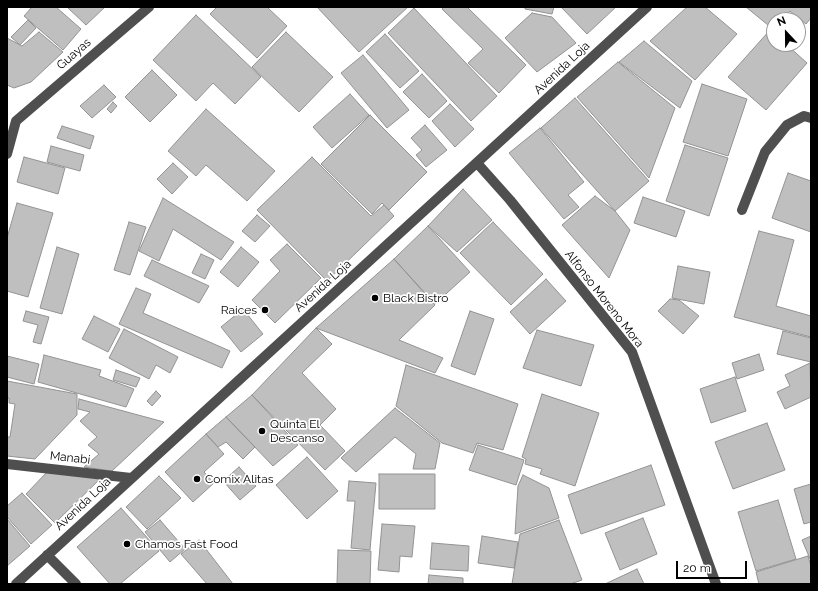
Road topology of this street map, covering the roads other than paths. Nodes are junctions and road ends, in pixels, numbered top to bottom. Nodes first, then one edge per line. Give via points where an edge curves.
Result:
1 (149, 7) edge
2 (647, 7) edge
3 (811, 118) edge
4 (12, 119) edge
5 (7, 154) edge
6 (477, 163) junction
7 (742, 210) dead end
8 (7, 464) edge
9 (131, 478) junction
10 (47, 555) junction
11 (16, 584) edge
12 (76, 584) edge
13 (716, 584) edge

1 - 4 street, Guayas
2 - 6 street, Avenida Loja
3 - 7 street via 804,116 787,124 765,152
4 - 5 street
6 - 9 street, Avenida Loja
6 - 13 street, Alfonso Moreno Mora via 510,200 632,352
8 - 9 street, Manabi
9 - 10 street, Avenida Loja
10 - 11 street, Avenida Loja
10 - 12 street

